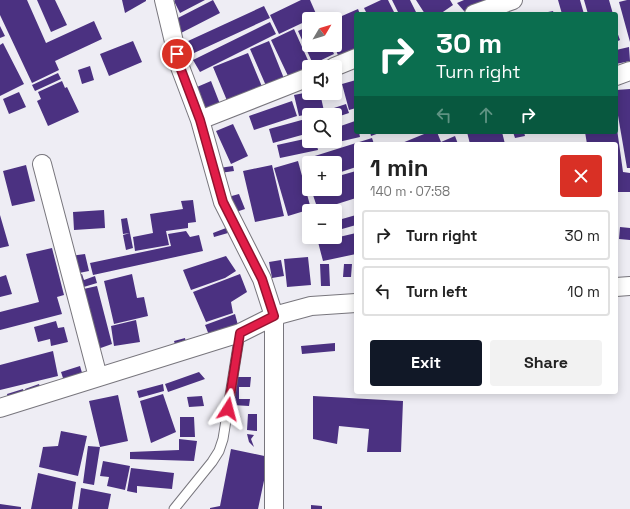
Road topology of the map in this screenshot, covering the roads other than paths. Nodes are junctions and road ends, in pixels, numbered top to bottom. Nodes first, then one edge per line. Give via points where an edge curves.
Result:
1 (164, 0) edge
2 (513, 0) edge
3 (480, 12) edge
4 (354, 59) edge
5 (342, 64) edge
6 (630, 72) edge
7 (618, 75) edge
8 (302, 80) edge
9 (200, 120) junction
10 (42, 164) dead end
11 (630, 286) edge
12 (618, 287) edge
13 (354, 303) edge
14 (274, 316) junction
15 (240, 333) junction
16 (98, 377) junction
17 (0, 408) edge
18 (174, 509) edge
19 (274, 509) edge

1 - 9 street via 180,67
2 - 3 street
4 - 5 street
6 - 7 street
8 - 9 street
9 - 14 street via 223,202 262,279
10 - 16 street
11 - 12 street
13 - 14 street via 311,306
14 - 15 street
14 - 19 street
15 - 16 street
15 - 18 lane via 219,450
16 - 17 street

